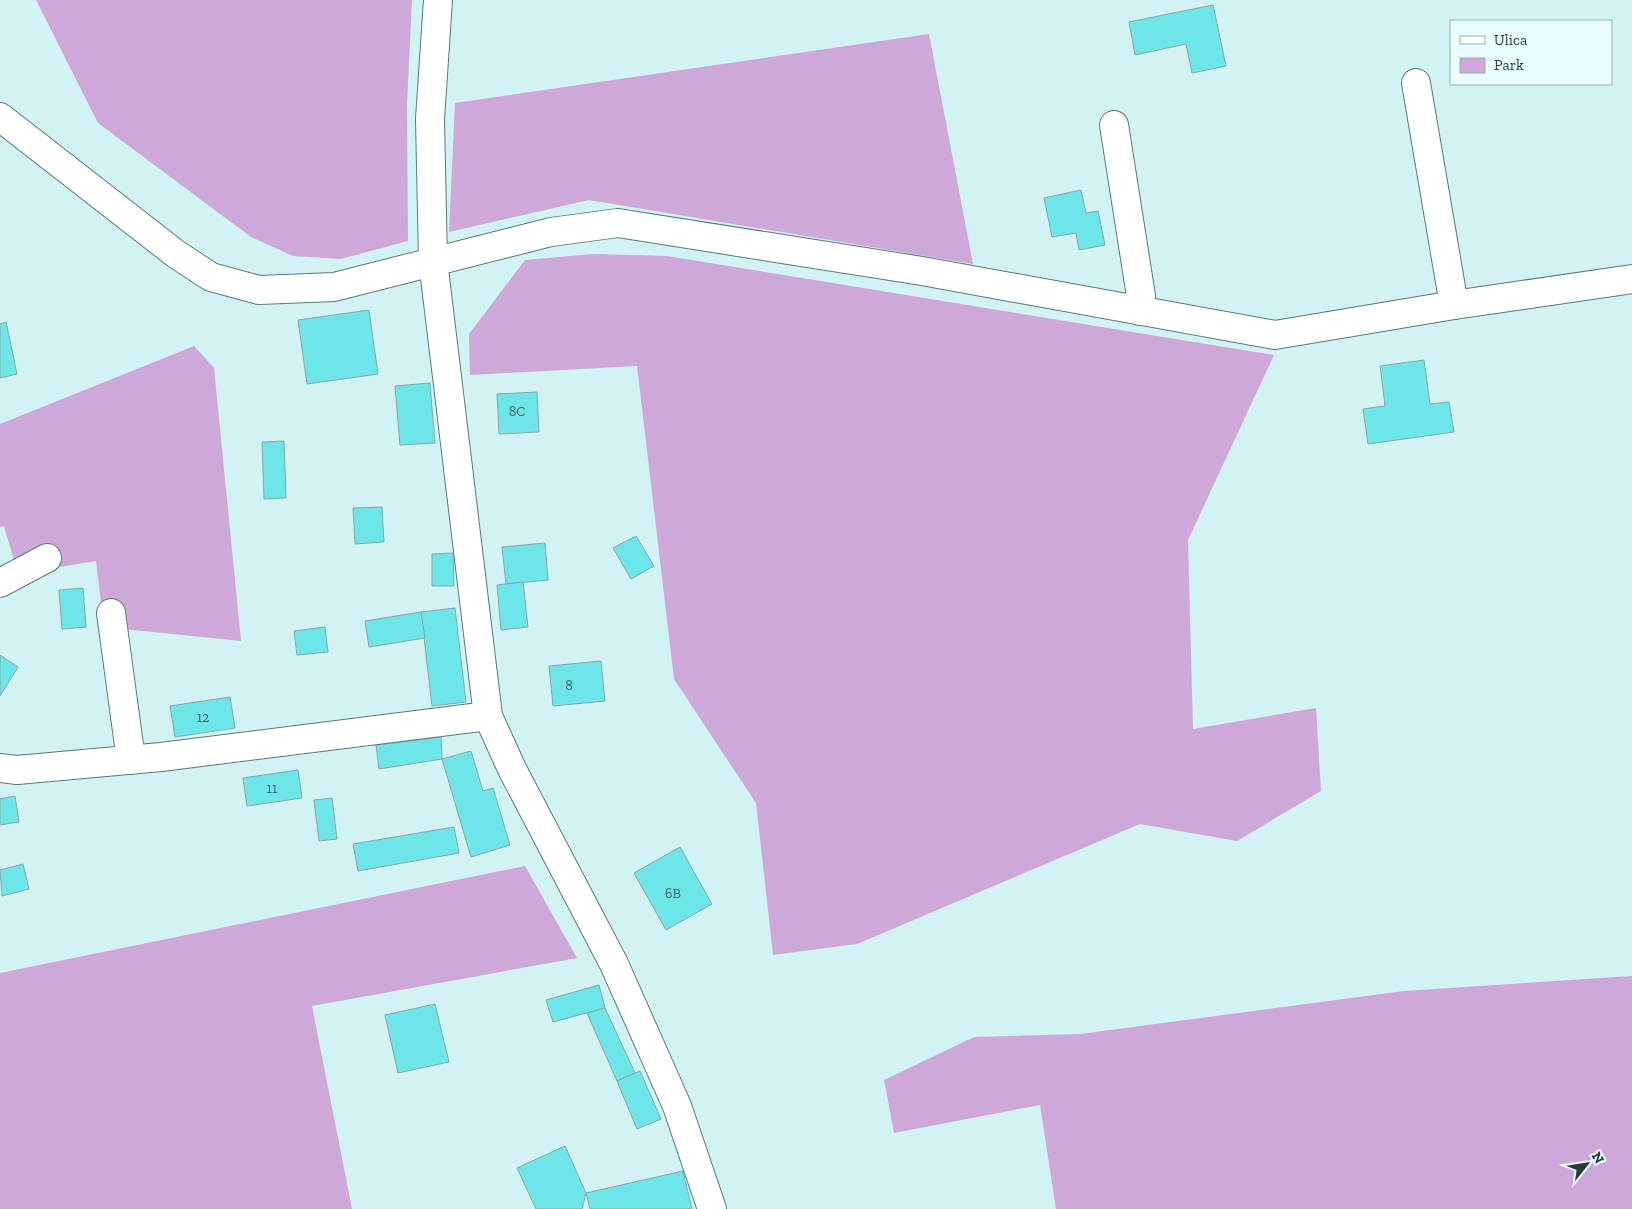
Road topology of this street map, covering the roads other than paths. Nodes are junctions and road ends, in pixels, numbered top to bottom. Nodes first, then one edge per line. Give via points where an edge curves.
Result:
1 (438, 0) edge
2 (1416, 83) dead end
3 (0, 117) edge
4 (1114, 125) dead end
5 (433, 261) junction
6 (1632, 279) edge
7 (1454, 305) junction
8 (1140, 311) junction
9 (47, 558) dead end
10 (0, 583) edge
11 (111, 613) dead end
12 (488, 716) junction
13 (131, 760) junction
14 (0, 768) edge
15 (712, 1209) edge

1 - 5 street via 430,119
2 - 7 street
3 - 5 street via 176,254 211,277 259,290 334,287
4 - 8 street
5 - 8 street via 550,232 618,223 922,271
5 - 12 street
6 - 7 street
7 - 8 street via 1275,335
9 - 10 street
11 - 13 street
12 - 13 street
12 - 15 street via 512,769 614,964 678,1106
13 - 14 street via 18,770

